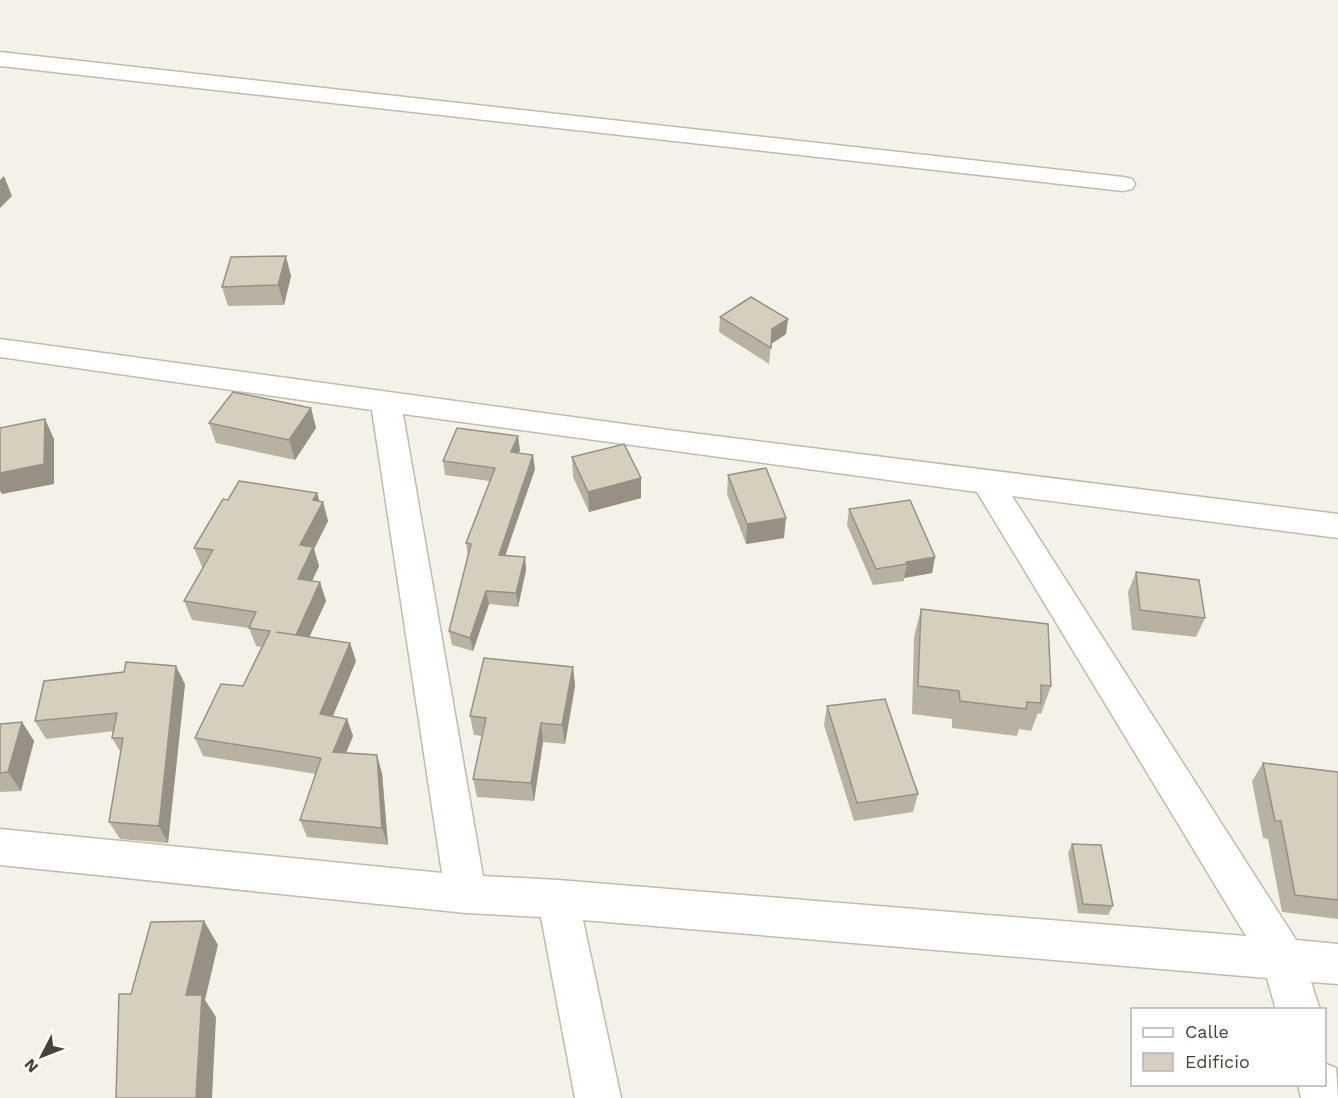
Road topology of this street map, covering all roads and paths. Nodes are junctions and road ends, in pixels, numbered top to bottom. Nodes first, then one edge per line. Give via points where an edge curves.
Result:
1 (0, 59) edge
2 (1123, 184) dead end
3 (0, 348) edge
4 (386, 403) junction
5 (987, 482) junction
6 (1338, 526) edge
7 (0, 847) edge
8 (466, 894) junction
9 (558, 899) junction
10 (1283, 958) junction
11 (1338, 964) edge
12 (1297, 1008) edge
13 (598, 1098) edge

1 - 2 street
3 - 4 street
4 - 5 street
4 - 8 street
5 - 6 street
5 - 10 street
7 - 8 street
8 - 9 street
9 - 10 street
9 - 13 street
10 - 11 street
10 - 12 street

